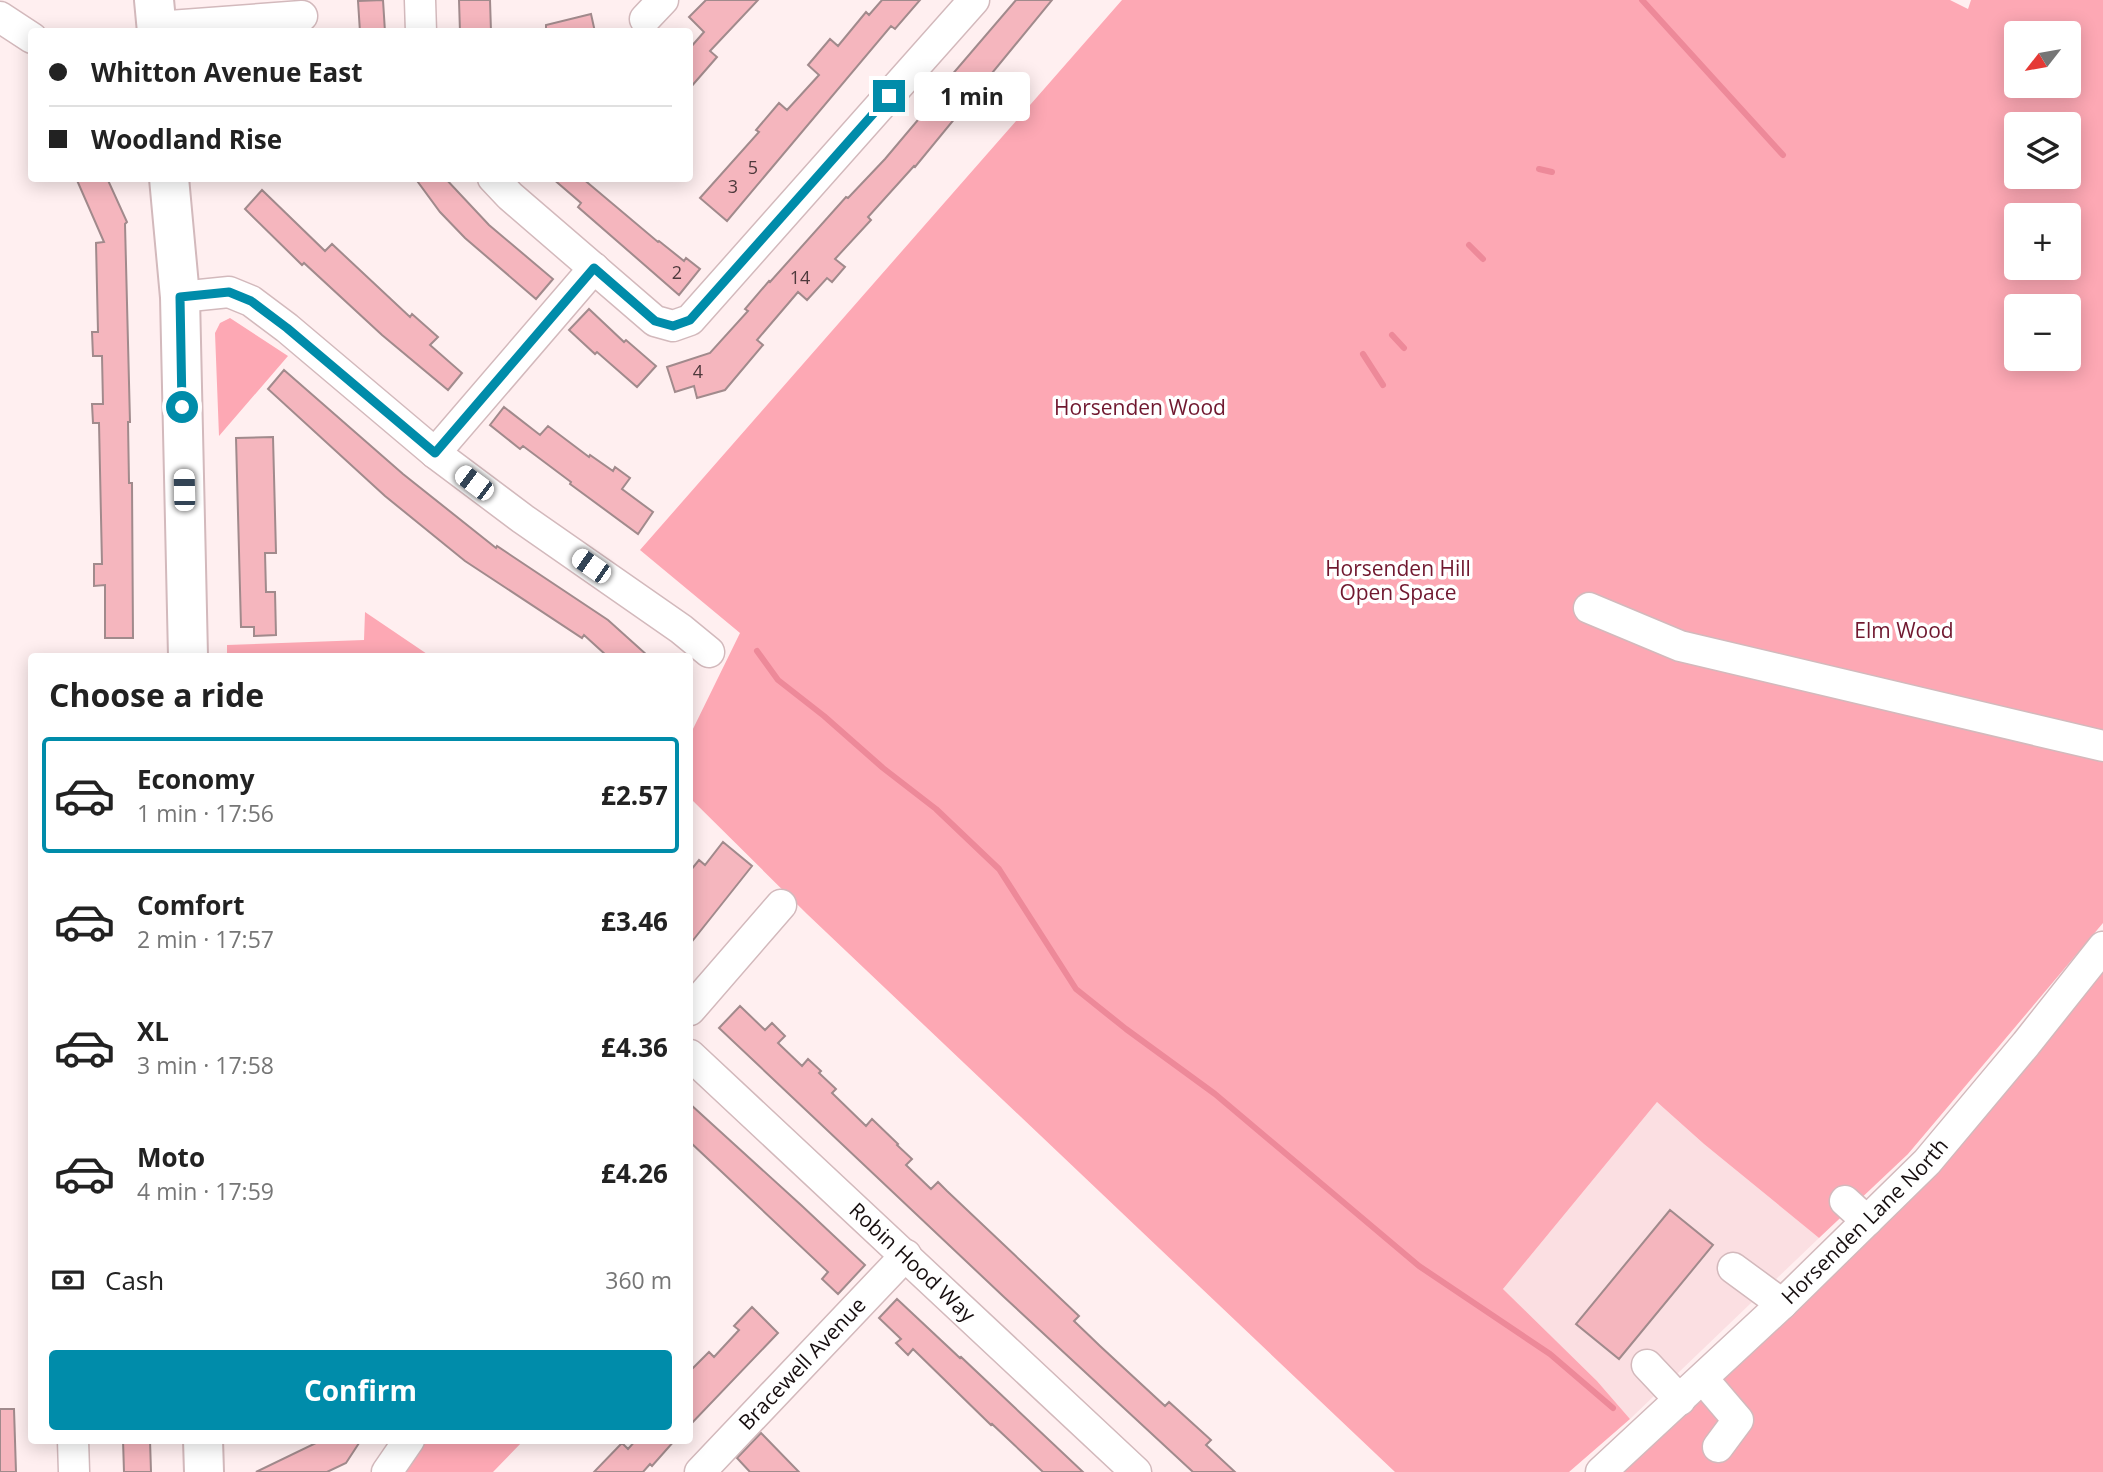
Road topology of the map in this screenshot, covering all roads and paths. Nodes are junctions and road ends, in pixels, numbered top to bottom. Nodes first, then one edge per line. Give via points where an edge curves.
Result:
1 (420, 0) edge
2 (974, 0) edge
3 (305, 16) edge
4 (0, 18) edge
5 (156, 20) edge
6 (421, 28) edge
7 (28, 36) edge
8 (169, 182) edge
9 (497, 182) edge
10 (594, 268) junction
11 (180, 297) junction
12 (435, 453) junction
13 (1589, 608) dead end
14 (709, 652) dead end
15 (188, 653) edge
16 (2103, 746) edge
17 (781, 905) dead end
18 (2103, 947) edge
19 (693, 1007) edge
20 (693, 1058) edge
21 (906, 1255) junction
22 (1733, 1268) dead end
23 (1783, 1304) junction
24 (1647, 1365) dead end
25 (1703, 1379) junction
26 (1680, 1400) junction
27 (74, 1444) edge
28 (203, 1444) edge
29 (406, 1444) edge
30 (1718, 1447) dead end
31 (74, 1472) edge
32 (204, 1472) edge
33 (387, 1472) edge
34 (700, 1472) edge
35 (1136, 1472) edge
36 (1601, 1472) edge

1 - 6 street
2 - 10 street via 690,320 673,326 655,321
3 - 5 street
4 - 7 street
8 - 11 main road
9 - 10 street
10 - 12 street
11 - 12 street via 229,292 251,301
11 - 15 main road
12 - 14 street
13 - 16 street via 1680,646
17 - 19 street
18 - 23 street, Horsenden Lane North via 1927,1162 1856,1211
20 - 21 street, Robin Hood Way
21 - 34 street, Bracewell Avenue
21 - 35 street, Robin Hood Way
22 - 23 street
23 - 25 street, Horsenden Lane North
24 - 26 street
25 - 26 street, Horsenden Lane North
25 - 30 street via 1738,1420
26 - 36 street, Horsenden Lane North
27 - 31 street
28 - 32 main road
29 - 33 street

